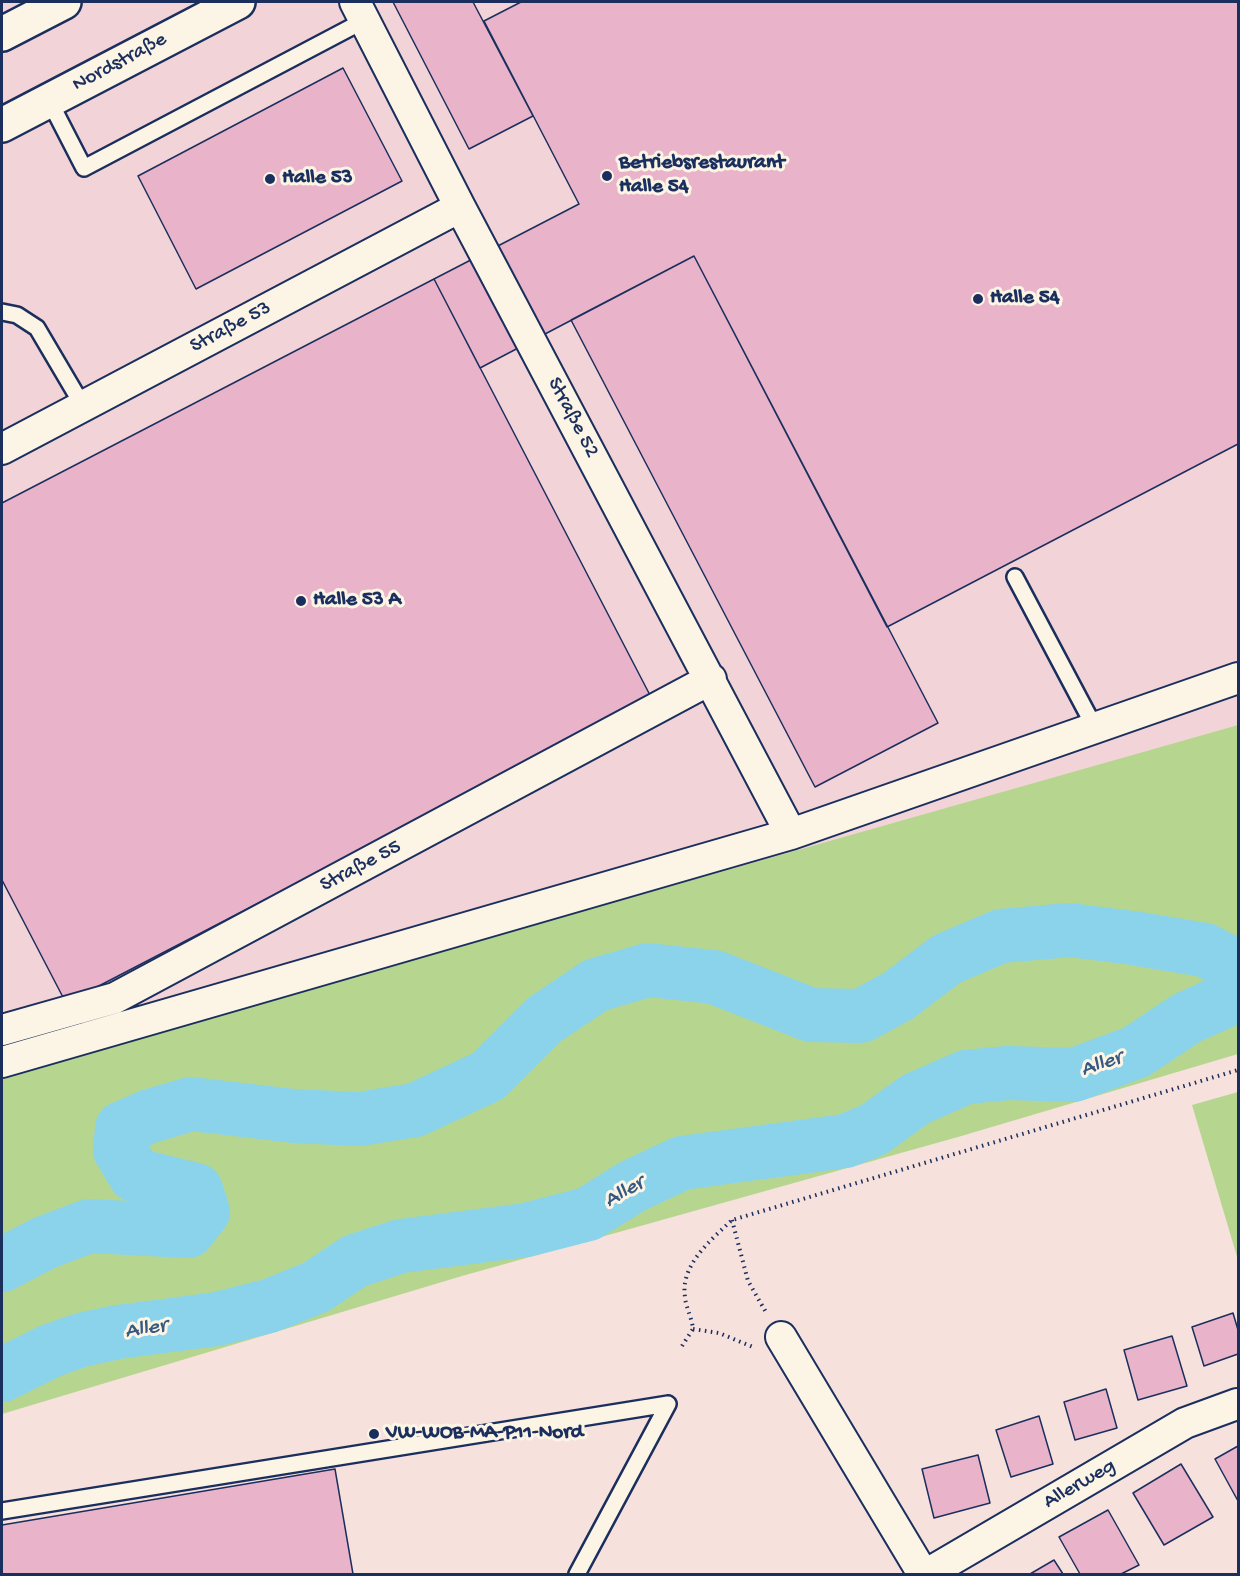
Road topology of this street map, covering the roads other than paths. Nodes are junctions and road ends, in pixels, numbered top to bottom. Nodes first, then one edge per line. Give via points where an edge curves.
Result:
1 (64, 2) edge
2 (238, 2) edge
3 (360, 11) edge
4 (2, 34) edge
5 (49, 100) junction
6 (2, 125) edge
7 (460, 207) junction
8 (2, 312) edge
9 (83, 406) junction
10 (2, 450) edge
11 (1015, 577) dead end
12 (1239, 678) edge
13 (711, 680) junction
14 (1095, 728) junction
15 (791, 834) junction
16 (2, 1030) edge
17 (2, 1062) edge
18 (781, 1337) road end
19 (1237, 1404) edge
20 (2, 1511) edge
21 (577, 1575) edge
22 (925, 1575) edge

1 - 4 street
2 - 5 street, Nordstraße
3 - 5 lane via 84,168
3 - 7 street, Straße 52
5 - 6 street, Nordstraße
7 - 9 street, Straße 53
7 - 13 street, Straße 52
8 - 9 lane via 17,315 37,328
9 - 10 street, Straße 53
11 - 14 lane
12 - 14 street
13 - 15 street, Straße 52
13 - 16 street, Straße 55 via 115,998
14 - 15 street
15 - 17 street
18 - 22 street, Allerweg
19 - 22 street, Allerweg via 1185,1423
20 - 21 lane via 668,1404

